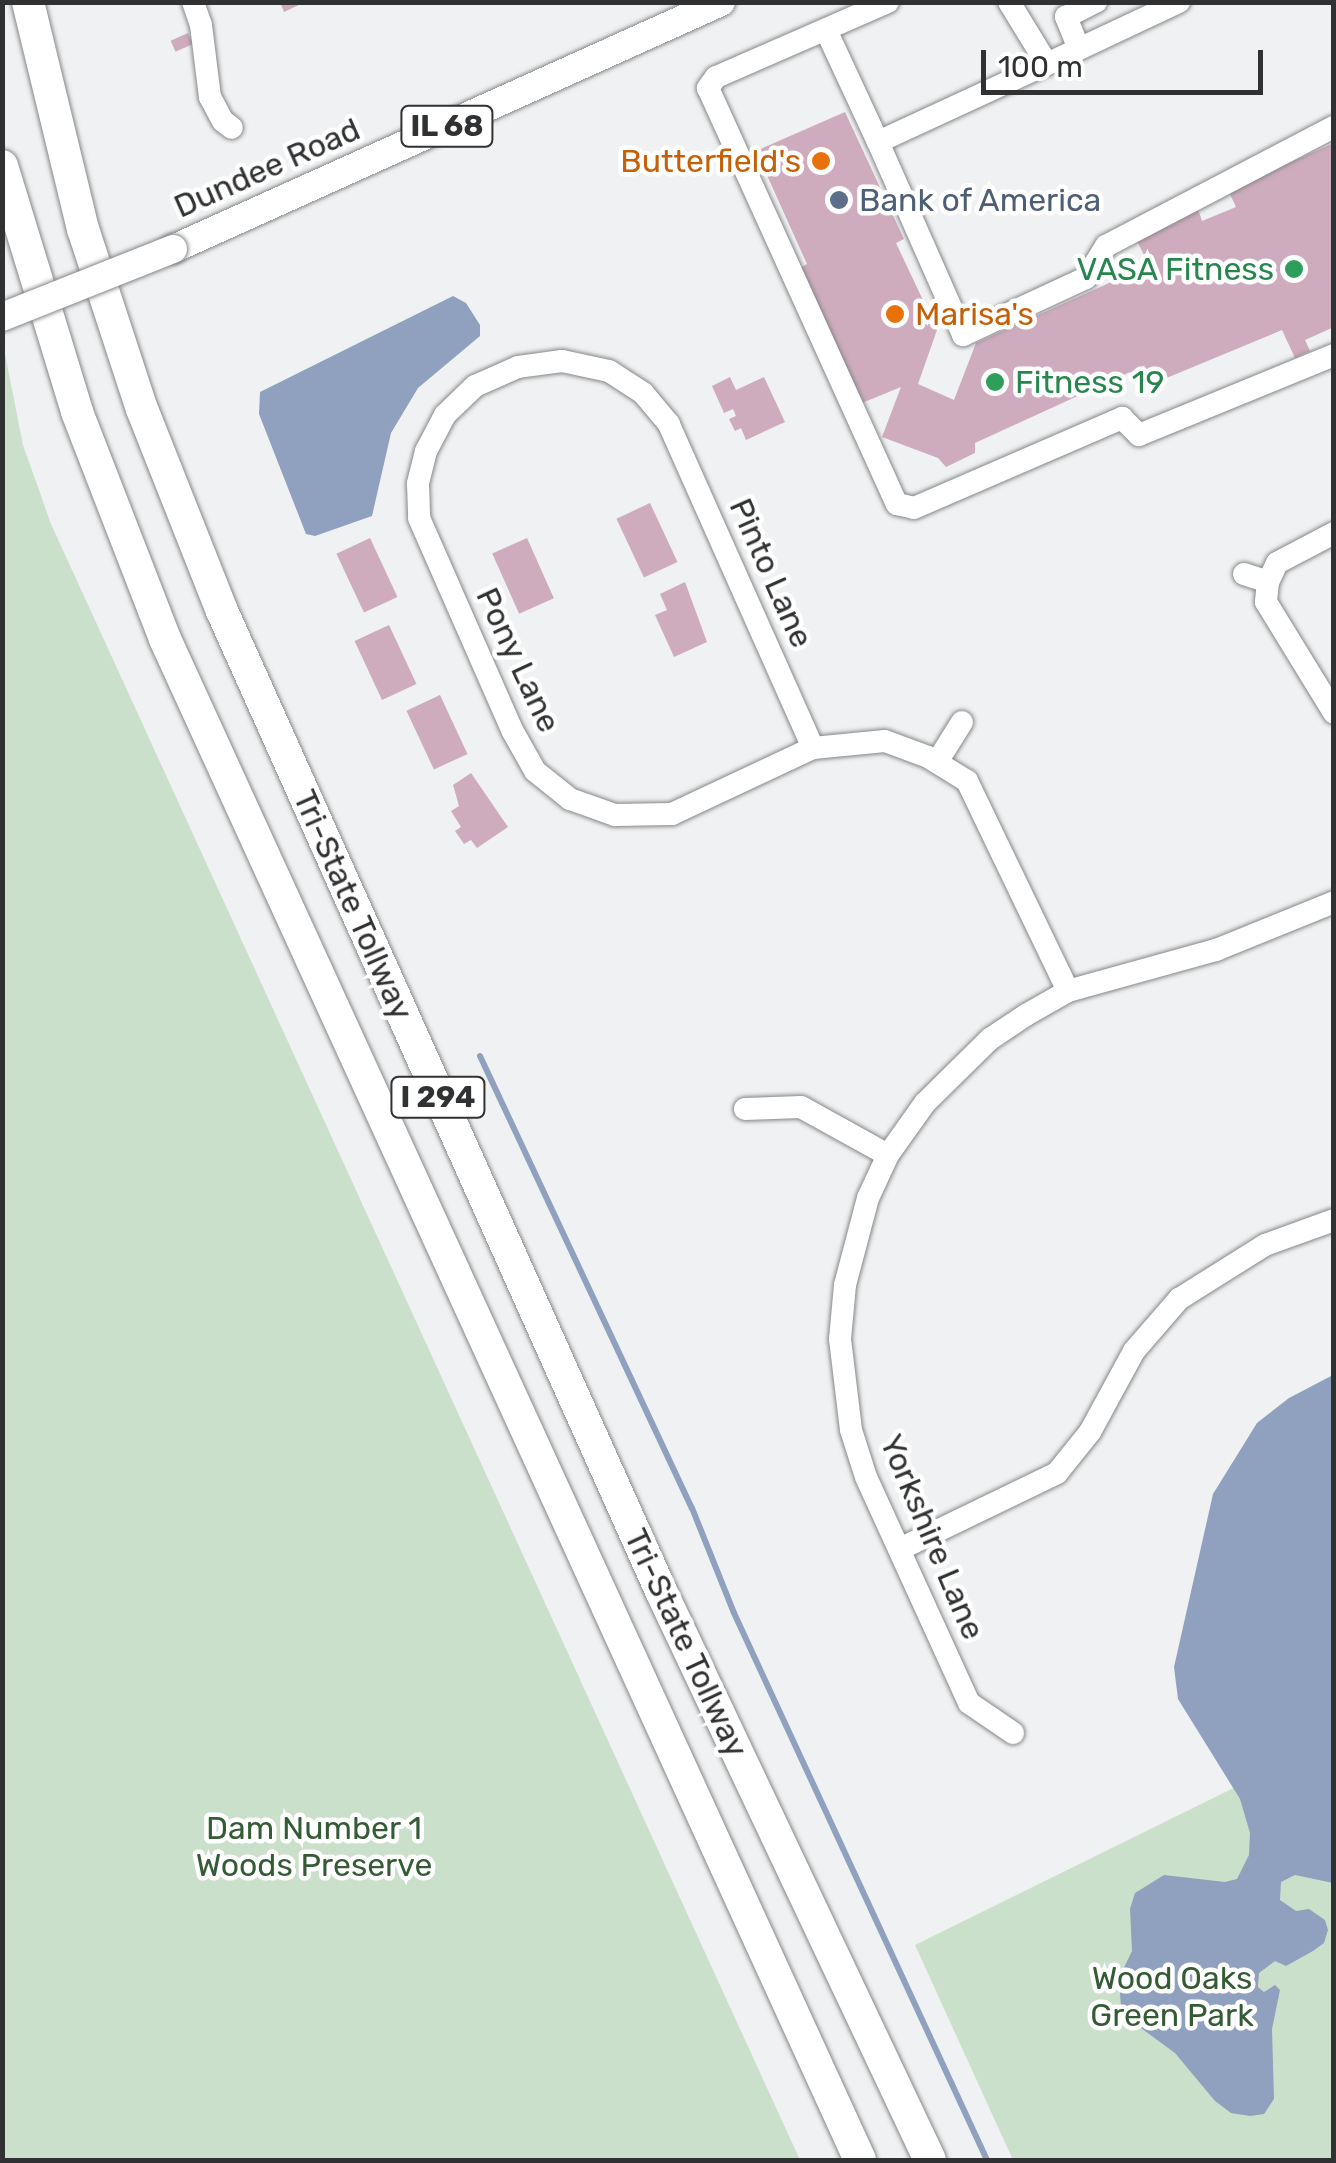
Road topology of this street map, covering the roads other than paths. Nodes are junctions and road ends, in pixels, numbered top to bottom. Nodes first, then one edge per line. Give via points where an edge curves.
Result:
1 (28, 2) edge
2 (193, 2) edge
3 (721, 2) edge
4 (888, 2) edge
5 (1009, 2) edge
6 (1096, 2) edge
7 (1179, 2) edge
8 (826, 30) junction
9 (1079, 49) junction
10 (1048, 64) junction
11 (1334, 127) edge
12 (232, 128) dead end
13 (878, 142) junction
14 (2, 166) edge
15 (2, 316) edge
16 (1334, 355) edge
17 (669, 424) joint
18 (1334, 533) edge
19 (1244, 574) dead end
20 (1268, 582) junction
21 (1334, 713) edge
22 (962, 722) dead end
23 (813, 748) junction
24 (936, 762) junction
25 (1334, 902) edge
26 (1068, 991) junction
27 (744, 1109) dead end
28 (888, 1155) junction
29 (1334, 1220) edge
30 (900, 1549) junction
31 (1013, 1733) dead end
32 (860, 2160) edge
33 (930, 2160) edge

1 - 33 highway, Tri-State Tollway / I 294 via 83,229 142,409 222,611 660,1591
2 - 12 street via 210,97
3 - 15 main road, Dundee Road / IL 68, bridge via 173,249
4 - 8 street
5 - 10 street
6 - 9 street via 1066,17
7 - 9 street
8 - 13 street
8 - 16 street via 716,78 708,88 897,504 914,508 1122,418 1140,435
9 - 10 street
10 - 13 street
11 - 13 street via 1106,246 1086,278 962,334
14 - 32 highway, Tri-State Tollway / I 294 via 77,412 165,639
17 - 23 street, Pinto Lane
17 - 23 street, Pony Lane via 643,393 609,371 562,360 518,367 475,386 446,416 426,451 419,518 473,643 535,771 570,799 615,816 672,814
18 - 20 street via 1277,564
19 - 20 street
20 - 21 street via 1266,602
22 - 24 street
23 - 24 street, Pony Lane via 885,741
24 - 26 street, Pony Lane via 967,782
25 - 26 street, Yorkshire Lane via 1216,950
26 - 28 street, Yorkshire Lane via 970,1057
27 - 28 street via 801,1107
28 - 30 street, Yorkshire Lane via 854,1239 840,1338 851,1430
29 - 30 street via 1265,1245 1179,1299 1134,1351 1090,1432 1056,1473
30 - 31 street, Yorkshire Lane via 968,1703

